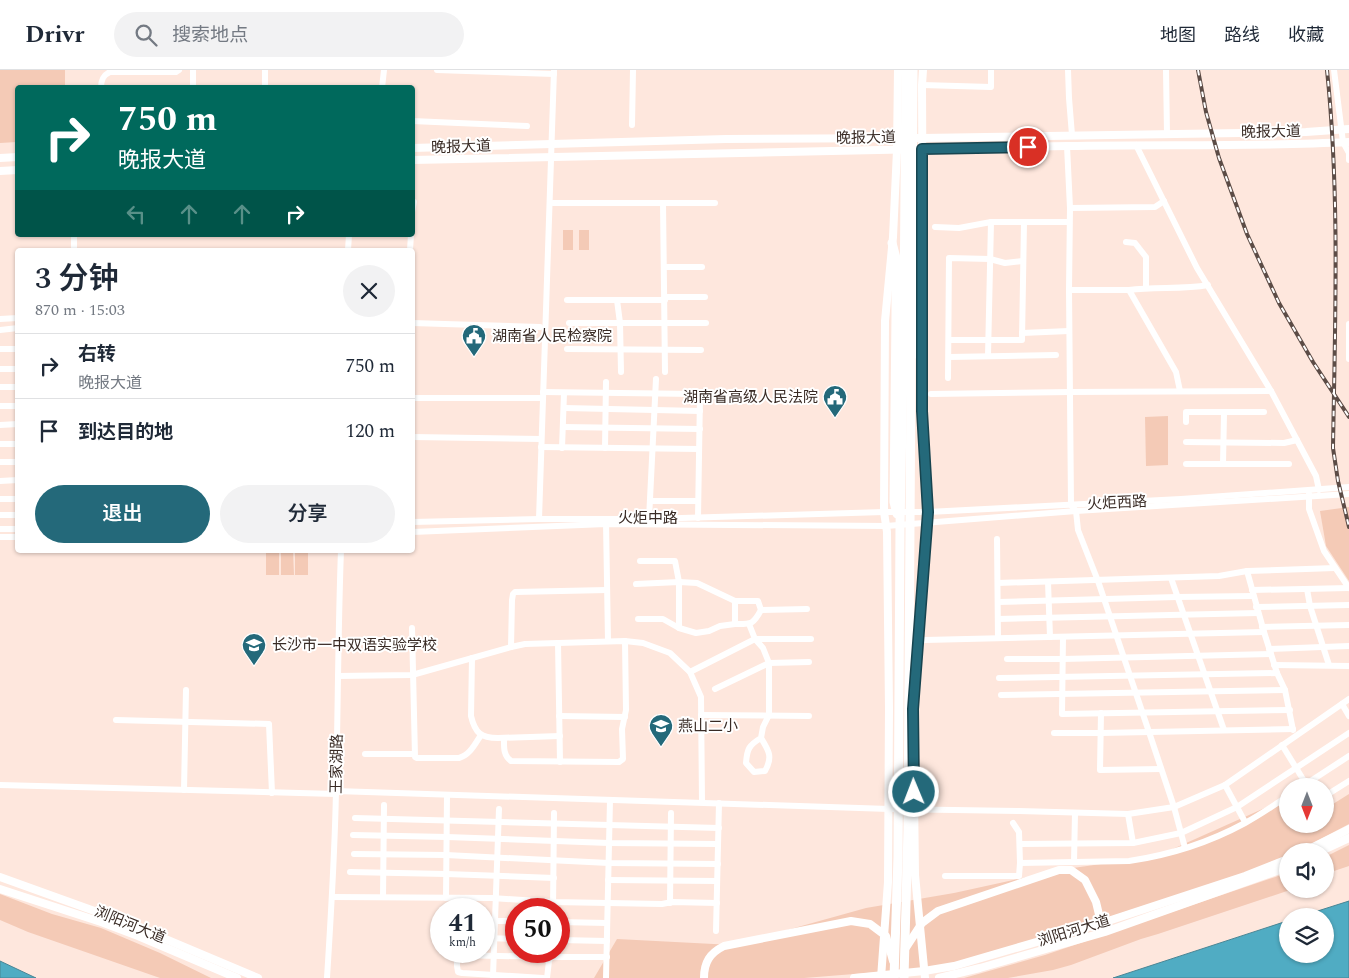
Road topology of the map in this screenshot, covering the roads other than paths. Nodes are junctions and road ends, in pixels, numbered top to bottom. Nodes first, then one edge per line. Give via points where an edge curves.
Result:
1 (179, 70) edge
2 (193, 70) edge
3 (265, 70) edge
4 (384, 70) edge
5 (437, 70) edge
6 (633, 70) edge
7 (898, 70) edge
8 (906, 70) edge
9 (913, 70) edge
10 (923, 70) edge
11 (991, 70) edge
12 (1068, 70) edge
13 (1166, 70) edge
14 (1334, 70) edge
15 (151, 71) edge
16 (554, 72) edge
17 (101, 85) edge
18 (193, 85) edge
19 (265, 85) edge
20 (382, 85) edge
21 (922, 85) junction
22 (415, 121) edge
23 (632, 125) dead end
24 (527, 126) dead end
25 (1345, 129) edge
26 (1168, 134) junction
27 (1072, 135) junction
28 (897, 137) junction
29 (922, 138) junction
30 (1346, 142) edge
31 (552, 144) junction
32 (1068, 146) junction
33 (1136, 146) junction
34 (415, 148) edge
35 (922, 149) junction
36 (897, 150) junction
37 (1349, 153) edge
38 (552, 156) junction
39 (15, 157) edge
40 (0, 158) edge
41 (415, 160) edge
42 (1349, 160) edge
43 (15, 170) edge
44 (0, 171) edge
45 (1164, 201) junction
46 (552, 203) dead end
47 (664, 203) junction
48 (715, 203) dead end
49 (1070, 208) junction
50 (991, 222) junction
51 (1024, 222) junction
52 (1069, 222) junction
53 (935, 227) dead end
54 (1126, 242) dead end
55 (892, 243) junction
56 (990, 259) junction
57 (1023, 261) junction
58 (664, 267) junction
59 (702, 267) dead end
60 (1208, 286) junction
61 (1146, 288) junction
62 (1068, 290) junction
63 (1129, 290) junction
64 (923, 291) junction
65 (706, 297) dead end
66 (665, 299) junction
67 (567, 300) dead end
68 (617, 300) junction
69 (15, 318) edge
70 (0, 319) edge
71 (415, 323) edge
72 (569, 323) dead end
73 (620, 323) junction
74 (665, 323) junction
75 (706, 323) dead end
76 (1349, 324) edge
77 (540, 327) dead end
78 (15, 328) edge
79 (0, 330) edge
80 (1069, 331) junction
81 (1022, 333) junction
82 (988, 339) junction
83 (949, 340) junction
84 (0, 349) edge
85 (15, 349) edge
86 (567, 349) dead end
87 (621, 349) junction
88 (665, 350) junction
89 (702, 350) dead end
90 (1056, 355) dead end
91 (988, 356) junction
92 (948, 357) junction
93 (1349, 359) edge
94 (0, 369) edge
95 (15, 369) edge
96 (621, 372) dead end
97 (665, 372) dead end
98 (948, 378) dead end
99 (656, 379) dead end
100 (606, 382) dead end
101 (0, 387) edge
102 (15, 387) edge
103 (1180, 391) junction
104 (1271, 391) junction
105 (564, 392) junction
106 (1070, 392) junction
107 (606, 393) junction
108 (655, 393) junction
109 (931, 394) dead end
110 (543, 395) junction
111 (415, 398) edge
112 (0, 406) edge
113 (15, 406) edge
114 (564, 408) junction
115 (606, 409) junction
116 (654, 410) junction
117 (700, 411) junction
118 (1224, 412) junction
119 (1264, 412) dead end
120 (1186, 422) dead end
121 (15, 424) edge
122 (0, 425) edge
123 (563, 427) junction
124 (606, 428) junction
125 (654, 428) junction
126 (700, 429) junction
127 (415, 437) edge
128 (541, 439) junction
129 (1297, 440) junction
130 (1186, 442) dead end
131 (1224, 442) junction
132 (0, 444) edge
133 (15, 444) edge
134 (541, 447) junction
135 (562, 448) junction
136 (605, 448) junction
137 (653, 448) junction
138 (699, 449) junction
139 (0, 462) edge
140 (15, 462) edge
141 (1186, 464) dead end
142 (1223, 464) junction
143 (1289, 464) dead end
144 (0, 480) edge
145 (15, 480) edge
146 (1349, 487) edge
147 (1319, 490) junction
148 (1309, 494) junction
149 (1349, 494) edge
150 (0, 499) edge
151 (15, 499) edge
152 (651, 501) junction
153 (698, 501) junction
154 (1072, 505) junction
155 (884, 512) junction
156 (928, 512) junction
157 (1076, 512) junction
158 (0, 515) edge
159 (15, 515) edge
160 (698, 518) junction
161 (538, 519) junction
162 (649, 519) junction
163 (415, 522) edge
164 (606, 522) junction
165 (927, 522) junction
166 (910, 523) junction
167 (886, 526) junction
168 (900, 527) junction
169 (0, 529) edge
170 (15, 529) edge
171 (415, 532) edge
172 (0, 537) edge
173 (15, 537) edge
174 (997, 539) dead end
175 (341, 553) edge
176 (640, 561) dead end
177 (1335, 568) junction
178 (1247, 571) junction
179 (1171, 578) junction
180 (1098, 581) junction
181 (679, 582) junction
182 (1048, 582) junction
183 (998, 583) junction
184 (636, 584) dead end
185 (1349, 588) edge
186 (1306, 589) junction
187 (607, 590) junction
188 (1253, 593) junction
189 (1178, 597) junction
190 (1104, 599) junction
191 (735, 601) junction
192 (1048, 601) junction
193 (998, 602) junction
194 (1349, 605) edge
195 (1310, 606) junction
196 (808, 609) dead end
197 (761, 610) junction
198 (1257, 610) junction
199 (1183, 615) junction
200 (1110, 616) junction
201 (1049, 618) junction
202 (638, 619) dead end
203 (998, 620) junction
204 (735, 624) junction
205 (749, 624) junction
206 (1349, 625) edge
207 (1317, 626) junction
208 (412, 628) dead end
209 (679, 628) junction
210 (1263, 630) junction
211 (1190, 634) junction
212 (1117, 635) junction
213 (1050, 637) junction
214 (1063, 637) junction
215 (998, 638) junction
216 (755, 639) junction
217 (811, 640) dead end
218 (925, 640) dead end
219 (608, 641) junction
220 (625, 642) junction
221 (558, 643) junction
222 (1349, 646) edge
223 (511, 647) junction
224 (1323, 647) junction
225 (1270, 652) junction
226 (1198, 656) junction
227 (472, 658) junction
228 (1124, 658) junction
229 (1007, 659) dead end
230 (1063, 659) junction
231 (809, 662) dead end
232 (769, 663) junction
233 (1274, 665) junction
234 (1329, 665) junction
235 (1349, 666) edge
236 (690, 672) junction
237 (1277, 674) junction
238 (412, 675) junction
239 (1130, 675) junction
240 (1205, 675) junction
241 (338, 676) junction
242 (1062, 677) junction
243 (999, 678) dead end
244 (715, 689) dead end
245 (186, 690) dead end
246 (1284, 690) junction
247 (1211, 692) junction
248 (1136, 694) junction
249 (1001, 695) dead end
250 (1062, 695) junction
251 (1349, 699) edge
252 (1342, 704) junction
253 (1290, 710) junction
254 (1217, 711) junction
255 (1101, 713) junction
256 (1142, 713) junction
257 (701, 715) junction
258 (769, 715) junction
259 (559, 716) junction
260 (809, 716) dead end
261 (1349, 716) edge
262 (625, 717) junction
263 (116, 720) dead end
264 (186, 722) junction
265 (1293, 729) junction
266 (1224, 730) junction
267 (1054, 732) dead end
268 (1149, 732) junction
269 (1101, 733) junction
270 (1349, 733) edge
271 (481, 735) junction
272 (560, 736) junction
273 (1294, 737) junction
274 (504, 738) junction
275 (761, 738) junction
276 (1282, 745) junction
277 (365, 754) dead end
278 (414, 754) junction
279 (1349, 756) edge
280 (560, 762) junction
281 (1296, 768) junction
282 (1161, 769) junction
283 (1304, 778) edge
284 (1318, 778) edge
285 (1349, 781) edge
286 (0, 785) edge
287 (1225, 785) junction
288 (184, 790) junction
289 (1334, 790) edge
290 (272, 792) junction
291 (336, 793) junction
292 (447, 794) junction
293 (610, 800) junction
294 (1279, 801) edge
295 (702, 802) junction
296 (720, 803) junction
297 (384, 805) dead end
298 (1174, 807) junction
299 (1237, 807) junction
300 (499, 808) dead end
301 (889, 809) junction
302 (914, 809) junction
303 (554, 813) dead end
304 (671, 813) dead end
305 (1075, 813) junction
306 (1128, 814) junction
307 (355, 818) dead end
308 (384, 819) junction
309 (447, 820) junction
310 (498, 821) junction
311 (1245, 822) junction
312 (554, 823) junction
313 (1013, 823) dead end
314 (610, 825) junction
315 (671, 827) junction
316 (719, 828) junction
317 (1349, 829) edge
318 (1181, 833) junction
319 (353, 836) dead end
320 (383, 836) junction
321 (447, 837) junction
322 (1349, 838) edge
323 (498, 839) junction
324 (554, 841) junction
325 (609, 843) junction
326 (671, 843) junction
327 (1075, 843) junction
328 (1133, 843) junction
329 (1321, 843) edge
330 (718, 844) junction
331 (1020, 844) junction
332 (1334, 845) edge
333 (1185, 848) junction
334 (354, 854) dead end
335 (383, 854) junction
336 (446, 855) junction
337 (498, 858) junction
338 (554, 860) junction
339 (1074, 862) junction
340 (609, 863) junction
341 (1020, 863) junction
342 (1279, 863) edge
343 (671, 864) junction
344 (718, 864) junction
345 (1279, 870) edge
346 (350, 872) dead end
347 (383, 873) junction
348 (446, 874) junction
349 (497, 876) junction
350 (945, 876) dead end
351 (0, 878) edge
352 (554, 878) junction
353 (608, 880) junction
354 (670, 881) junction
355 (717, 881) junction
356 (0, 889) edge
357 (332, 897) junction
358 (382, 897) junction
359 (446, 898) joint
360 (553, 898) edge
361 (496, 899) junction
362 (505, 900) edge
363 (608, 903) junction
364 (670, 903) junction
365 (717, 903) junction
366 (570, 905) edge
367 (495, 921) joint
368 (505, 921) edge
369 (570, 922) edge
370 (607, 923) junction
371 (1100, 924) junction
372 (716, 931) dead end
373 (1105, 932) junction
374 (495, 938) edge
375 (505, 938) edge
376 (570, 940) edge
377 (607, 940) junction
378 (904, 951) junction
379 (570, 955) edge
380 (607, 957) junction
381 (456, 963) edge
382 (494, 963) edge
383 (549, 963) edge
384 (894, 965) junction
385 (924, 975) edge
386 (493, 976) junction
387 (882, 977) edge
388 (237, 978) edge
389 (258, 978) edge
390 (327, 978) edge
391 (543, 978) edge
392 (547, 978) edge
393 (606, 978) edge
394 (704, 978) edge
395 (854, 978) edge
396 (894, 978) edge
397 (904, 978) edge
398 (940, 978) edge

1 - 15 street
2 - 18 street
3 - 19 street
4 - 20 street
5 - 16 street
6 - 23 street
7 - 28 main road
8 - 168 highway
9 - 166 highway
10 - 21 main road
11 - 21 street via 990,87
12 - 27 street
13 - 26 street
14 - 25 street
15 - 17 street via 107,73
16 - 31 street
21 - 29 main road
22 - 24 street
25 - 26 main road, 晚报大道
25 - 30 street
26 - 27 main road, 晚报大道
27 - 29 main road, 晚报大道
28 - 29 main road, 晚报大道
28 - 31 main road, 晚报大道
28 - 36 main road
29 - 35 main road
30 - 33 main road, 晚报大道
30 - 37 street
31 - 34 main road, 晚报大道
31 - 38 street
32 - 33 main road, 晚报大道
32 - 35 main road, 晚报大道
32 - 49 street
33 - 45 street
35 - 36 main road, 晚报大道
35 - 64 main road
36 - 38 main road, 晚报大道
36 - 55 main road
37 - 42 street
38 - 41 main road, 晚报大道
38 - 110 street
39 - 40 main road
43 - 44 main road
45 - 49 street via 1155,207
45 - 60 street
46 - 47 street
47 - 48 street
47 - 58 street
49 - 52 street
50 - 51 street
50 - 53 street via 959,228
50 - 56 street
51 - 52 street
51 - 57 street
52 - 62 street
54 - 61 street via 1135,243 1146,257
55 - 155 main road via 886,321
55 - 168 highway via 896,258 894,502
56 - 57 street via 1005,263
56 - 82 street
56 - 83 street via 949,258
57 - 81 street
58 - 59 street
58 - 66 street
60 - 61 street
60 - 104 street
61 - 63 street
62 - 63 street
62 - 80 street
63 - 103 street via 1176,372
64 - 156 main road via 922,411
64 - 166 highway via 917,328 915,494
65 - 66 street
66 - 68 street
66 - 74 street
67 - 68 street
68 - 73 street
69 - 70 street
71 - 77 street
72 - 73 street
73 - 74 street
73 - 87 street
74 - 75 street
74 - 88 street
76 - 93 street
78 - 79 street
80 - 81 street
80 - 106 street
81 - 82 street via 1022,340
82 - 83 street
82 - 91 street
83 - 92 street
84 - 85 street
86 - 87 street
87 - 88 street
87 - 96 street
88 - 89 street
88 - 97 street
90 - 91 street
91 - 92 street
92 - 98 street
94 - 95 street
99 - 108 street
100 - 107 street
101 - 102 street
103 - 104 street
103 - 106 street
104 - 129 street
105 - 107 street
105 - 110 street
105 - 114 street
106 - 109 street
106 - 154 street
107 - 108 street
107 - 115 street
108 - 116 street
108 - 117 street via 700,395
110 - 111 street
110 - 128 street
112 - 113 street
114 - 115 street
114 - 123 street
115 - 116 street
115 - 124 street
116 - 117 street
116 - 125 street
117 - 126 street
118 - 119 street
118 - 120 street via 1186,412
118 - 131 street
121 - 122 street
123 - 124 street
123 - 135 street
124 - 125 street
124 - 136 street
125 - 126 street
125 - 137 street
126 - 138 street
127 - 128 street
128 - 134 street
129 - 131 street via 1284,443
129 - 147 street via 1316,476
130 - 131 street
131 - 142 street
132 - 133 street
134 - 135 street
134 - 161 street
135 - 136 street
136 - 137 street
137 - 138 street
137 - 152 street
138 - 153 street
139 - 140 street
141 - 142 street
142 - 143 street
144 - 145 street
146 - 147 street, 火炬西路
147 - 148 street, 火炬西路
148 - 149 street, 火炬西路
148 - 154 street, 火炬西路
148 - 157 street, 火炬西路
148 - 177 street via 1309,509 1324,551
150 - 151 street
152 - 153 street
152 - 162 street
153 - 160 street
154 - 156 street, 火炬西路
154 - 157 street
155 - 156 street, 火炬西路
155 - 160 street, 火炬中路
155 - 167 main road
156 - 165 main road
157 - 165 street, 火炬西路
157 - 180 street via 1078,530
158 - 159 street
160 - 162 street, 火炬中路
161 - 163 street, 火炬中路
161 - 164 street, 火炬中路
162 - 164 street, 火炬中路
164 - 167 street, 火炬西路
164 - 171 street
164 - 187 street
165 - 167 street, 火炬西路
165 - 302 main road via 913,709
166 - 378 highway
167 - 301 main road
168 - 384 highway via 898,857
169 - 170 street
172 - 173 street
174 - 183 street
175 - 241 street, 王家湖路
176 - 181 street via 675,561
177 - 178 street
177 - 185 street
178 - 179 street
178 - 188 street
179 - 180 street
179 - 189 street
180 - 182 street
180 - 190 street
181 - 184 street
181 - 191 street via 696,583
181 - 209 street
182 - 183 street
182 - 192 street
183 - 193 street
185 - 186 street
186 - 188 street
186 - 195 street
187 - 219 street
187 - 223 street via 515,592
188 - 189 street
188 - 198 street
189 - 190 street
189 - 199 street
190 - 192 street
190 - 200 street
191 - 197 street via 758,601
191 - 204 street
192 - 193 street
192 - 201 street
193 - 203 street
194 - 195 street
195 - 198 street
195 - 207 street
196 - 197 street
197 - 205 street
198 - 199 street
198 - 210 street
199 - 200 street
199 - 211 street
200 - 201 street
200 - 212 street
201 - 203 street
201 - 213 street
202 - 209 street via 663,620
203 - 215 street
204 - 205 street
204 - 209 street via 696,633
205 - 216 street
206 - 207 street
207 - 210 street
207 - 224 street
208 - 238 street
210 - 211 street
210 - 225 street
211 - 212 street
211 - 226 street
212 - 214 street
212 - 228 street
213 - 214 street
213 - 215 street
214 - 230 street
215 - 218 street
216 - 217 street
216 - 232 street
216 - 236 street
219 - 220 street
219 - 221 street
220 - 236 street via 643,643 670,653
220 - 262 street
221 - 223 street
221 - 259 street
222 - 224 street
223 - 227 street
224 - 225 street
224 - 234 street
225 - 226 street
225 - 233 street
226 - 228 street
226 - 240 street
227 - 238 street
227 - 271 street via 471,716
228 - 230 street
228 - 239 street
229 - 230 street
230 - 242 street
231 - 232 street
232 - 244 street
232 - 258 street
233 - 234 street
233 - 237 street
234 - 235 street
236 - 257 street via 700,697
237 - 240 street
237 - 246 street
238 - 241 street
238 - 278 street
239 - 240 street
239 - 242 street
239 - 248 street
240 - 247 street
241 - 291 street, 王家湖路
242 - 243 street
242 - 250 street
245 - 264 street
246 - 247 street
246 - 253 street
247 - 248 street
247 - 254 street
248 - 250 street
248 - 256 street
249 - 250 street
250 - 255 street via 1062,714
251 - 252 street
252 - 261 street
252 - 273 street
253 - 254 street
253 - 265 street
254 - 256 street
254 - 266 street
255 - 256 street
255 - 269 street
256 - 268 street
257 - 258 street
257 - 295 street
258 - 260 street
258 - 275 street
259 - 262 street
259 - 272 street
262 - 280 street via 623,759 619,762
263 - 264 street
264 - 288 street
264 - 290 street via 269,724
265 - 266 street
265 - 273 street
266 - 268 street
267 - 269 street
268 - 269 street
268 - 282 street
269 - 282 street via 1100,770
270 - 281 street
271 - 274 street
271 - 278 street via 469,752 459,758 417,758
272 - 274 street
272 - 280 street
273 - 276 street
274 - 280 street via 506,757 511,761
275 - 275 street via 752,743 746,754 746,763 754,772 765,771 769,763 768,750
276 - 281 street
276 - 287 street
277 - 278 street
279 - 284 street
281 - 283 street
281 - 299 street
282 - 298 street
285 - 289 street
286 - 288 street
287 - 298 street
287 - 299 street
288 - 290 street
290 - 291 street
291 - 292 street
291 - 357 street, 王家湖路
292 - 293 street
292 - 309 street
293 - 295 street
293 - 314 street
294 - 311 street
295 - 296 street
296 - 301 street
296 - 316 street
297 - 308 street
298 - 306 street
298 - 318 street
299 - 311 street
299 - 318 street
300 - 310 street
301 - 302 street
301 - 387 main road
302 - 305 street
302 - 385 main road via 915,875
303 - 312 street
304 - 315 street
305 - 306 street
305 - 327 street
306 - 328 street
307 - 308 street
308 - 309 street
308 - 320 street
309 - 310 street
309 - 321 street
310 - 312 street
310 - 323 street
311 - 333 street
312 - 314 street
312 - 324 street
313 - 331 street via 1019,832
314 - 315 street
314 - 325 street
315 - 316 street
315 - 326 street
316 - 330 street
317 - 329 main road
318 - 328 street
318 - 333 street
319 - 320 street
320 - 321 street
320 - 335 street
321 - 323 street
321 - 336 street
322 - 332 main road
323 - 324 street
323 - 337 street
324 - 325 street
324 - 338 street
325 - 326 street
325 - 340 street
326 - 330 street
326 - 343 street
327 - 328 street
327 - 331 street
327 - 339 street
330 - 344 street
331 - 341 street
333 - 339 street via 1146,859
334 - 335 street
335 - 336 street
335 - 347 street
336 - 337 street
336 - 348 street
337 - 338 street
337 - 349 street
338 - 340 street
338 - 352 street
339 - 341 street
340 - 343 street
340 - 353 street
341 - 350 street via 1019,876
342 - 371 main road, 浏阳河大道
343 - 344 street
343 - 354 street
344 - 355 street
345 - 373 main road, 浏阳河大道
346 - 347 street
347 - 348 street
347 - 358 street
348 - 349 street
348 - 359 street
349 - 352 street
349 - 361 street
351 - 389 main road, 浏阳河大道 via 125,922
352 - 360 street
353 - 354 street
353 - 363 street
354 - 355 street
354 - 364 street
355 - 365 street
356 - 388 main road, 浏阳河大道 via 101,922
357 - 358 street
357 - 390 street, 王家湖路
358 - 359 street
361 - 362 street
361 - 367 street
363 - 364 street
363 - 366 street
363 - 370 street
364 - 365 street
365 - 372 street
367 - 368 street
369 - 370 street
370 - 377 street
371 - 373 main road
371 - 378 main road via 1096,902 1085,880 1071,870 1059,870 938,911 922,923
371 - 385 main road, 浏阳河大道
373 - 398 main road, 浏阳河大道
374 - 375 street
376 - 377 street
377 - 380 street
378 - 397 highway
379 - 380 street
380 - 393 street
381 - 386 street via 458,972 462,974
382 - 386 street
383 - 392 street
384 - 394 main road via 886,936 870,924 851,921 724,946 706,962
384 - 396 highway
385 - 387 main road, 浏阳河大道
386 - 391 street
387 - 395 main road, 浏阳河大道

